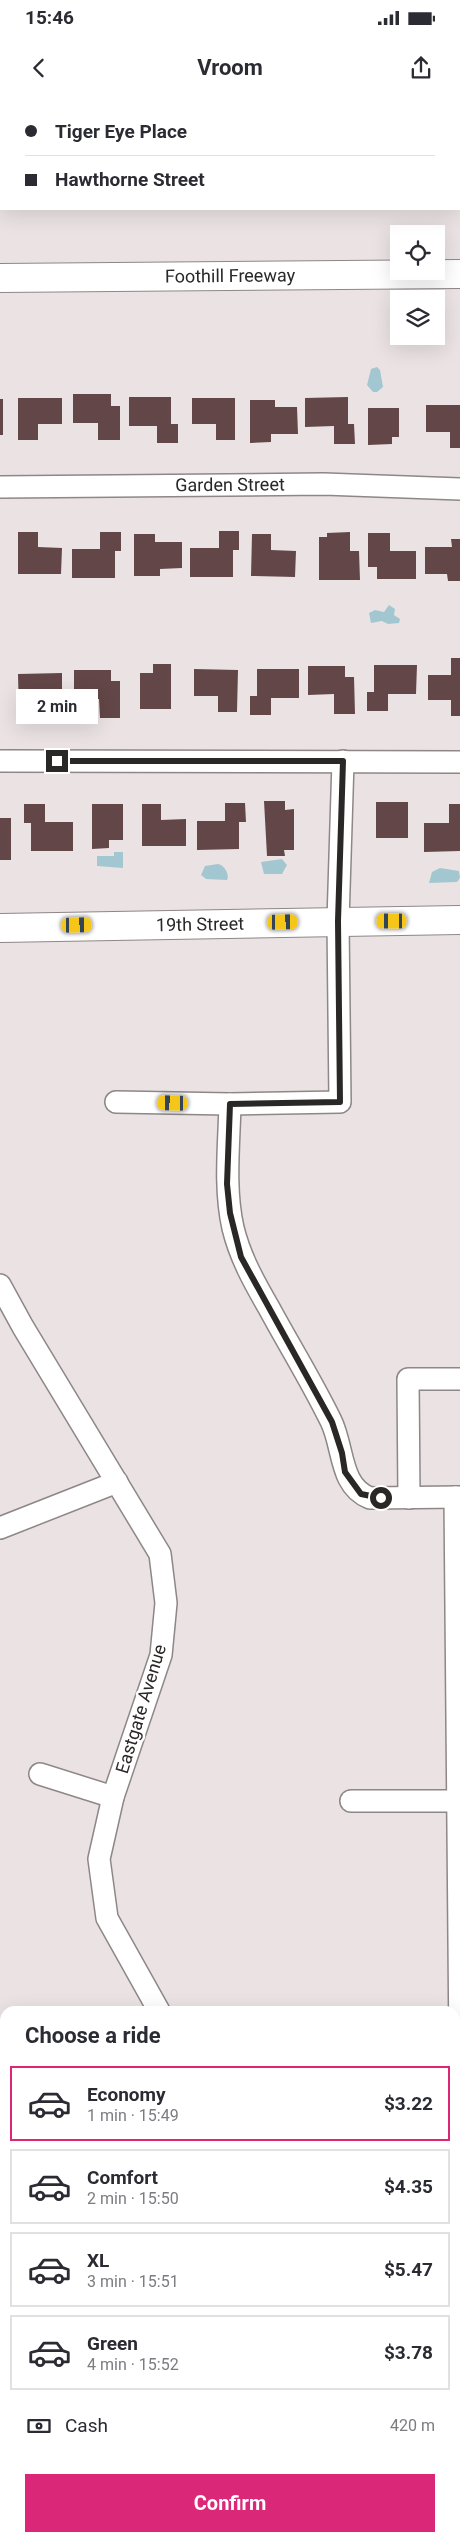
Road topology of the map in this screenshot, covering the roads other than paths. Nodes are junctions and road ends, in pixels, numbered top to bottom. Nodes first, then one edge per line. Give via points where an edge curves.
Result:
1 (460, 274) edge
2 (0, 278) edge
3 (0, 487) edge
4 (460, 489) edge
5 (0, 761) edge
6 (343, 761) junction
7 (460, 762) edge
8 (460, 920) edge
9 (338, 921) junction
10 (0, 928) edge
11 (116, 1102) dead end
12 (230, 1104) junction
13 (0, 1285) edge
14 (460, 1379) edge
15 (117, 1482) junction
16 (458, 1497) edge
17 (409, 1498) junction
18 (0, 1528) edge
19 (40, 1774) dead end
20 (113, 1797) junction
21 (351, 1801) dead end
22 (459, 1801) edge
23 (156, 2006) edge
24 (460, 2006) edge

1 - 2 main road, Foothill Freeway
3 - 4 street, Garden Street via 324,484
5 - 6 street
6 - 7 street
6 - 9 street
8 - 9 main road, 19th Street
9 - 10 main road, 19th Street
9 - 12 street via 340,1102
11 - 12 street
12 - 17 street via 227,1184 230,1213 241,1257 332,1422 345,1472 361,1494 370,1498
13 - 15 street, Eastgate Avenue
14 - 17 street via 408,1379
15 - 18 street
15 - 20 street, Eastgate Avenue via 160,1554 166,1603 162,1655
16 - 17 street
16 - 22 street
19 - 20 street
20 - 23 street, Eastgate Avenue via 99,1859 107,1918
21 - 22 street
22 - 24 street

